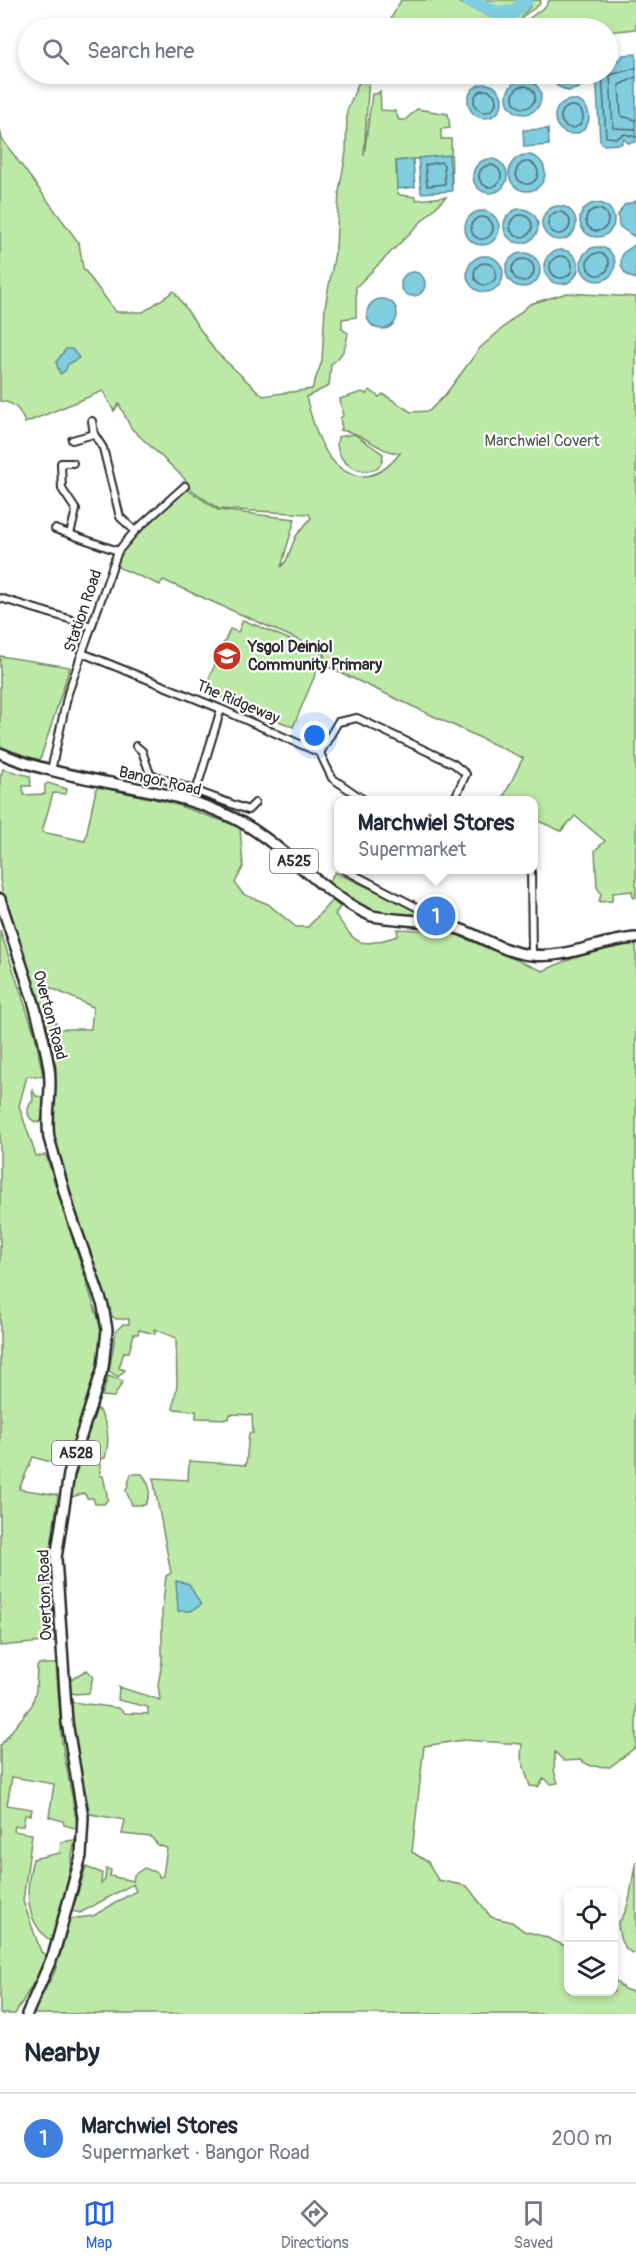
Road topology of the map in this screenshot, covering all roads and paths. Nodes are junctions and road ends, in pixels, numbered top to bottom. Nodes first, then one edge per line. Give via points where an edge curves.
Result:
1 (92, 421) dead end
2 (94, 434) junction
3 (72, 440) dead end
4 (73, 463) dead end
5 (186, 486) dead end
6 (55, 529) dead end
7 (135, 531) junction
8 (70, 534) junction
9 (118, 552) junction
10 (0, 598) edge
11 (92, 626) junction
12 (82, 653) junction
13 (221, 709) junction
14 (136, 746) dead end
15 (0, 753) edge
16 (320, 753) junction
17 (51, 772) junction
18 (196, 791) junction
19 (357, 796) edge
20 (456, 796) edge
21 (255, 803) dead end
22 (353, 874) edge
23 (531, 874) edge
24 (0, 899) edge
25 (420, 899) dead end
26 (416, 906) junction
27 (426, 912) dead end
28 (636, 938) edge
29 (532, 956) junction
30 (27, 2014) edge

1 - 2 street
2 - 3 street
2 - 7 street via 103,448 120,517
4 - 8 street via 61,463 62,489 76,510
5 - 7 street, Station Road
6 - 8 street
7 - 9 street, Station Road
8 - 9 street
9 - 11 street, Station Road
10 - 11 street
11 - 12 street, Station Road
12 - 13 street, The Ridgeway
12 - 17 street, Station Road via 68,693
13 - 16 street, The Ridgeway
13 - 18 street
14 - 18 street via 150,774
15 - 17 main road, Bangor Road / A525
16 - 19 street via 332,778
16 - 20 street via 338,722 357,718 454,764 466,774
17 - 29 main road, Bangor Road / A525 via 183,798 227,814 252,827 360,911 384,919 450,926
18 - 21 street via 249,812
22 - 26 street
23 - 29 street
24 - 30 main road, Overton Road / A528 via 47,1055 51,1087 49,1137 103,1306 107,1330 103,1367 69,1474 56,1558 67,1722 83,1817 81,1856 54,1953
25 - 26 street
26 - 27 street
28 - 29 main road, Bangor Road / A525

